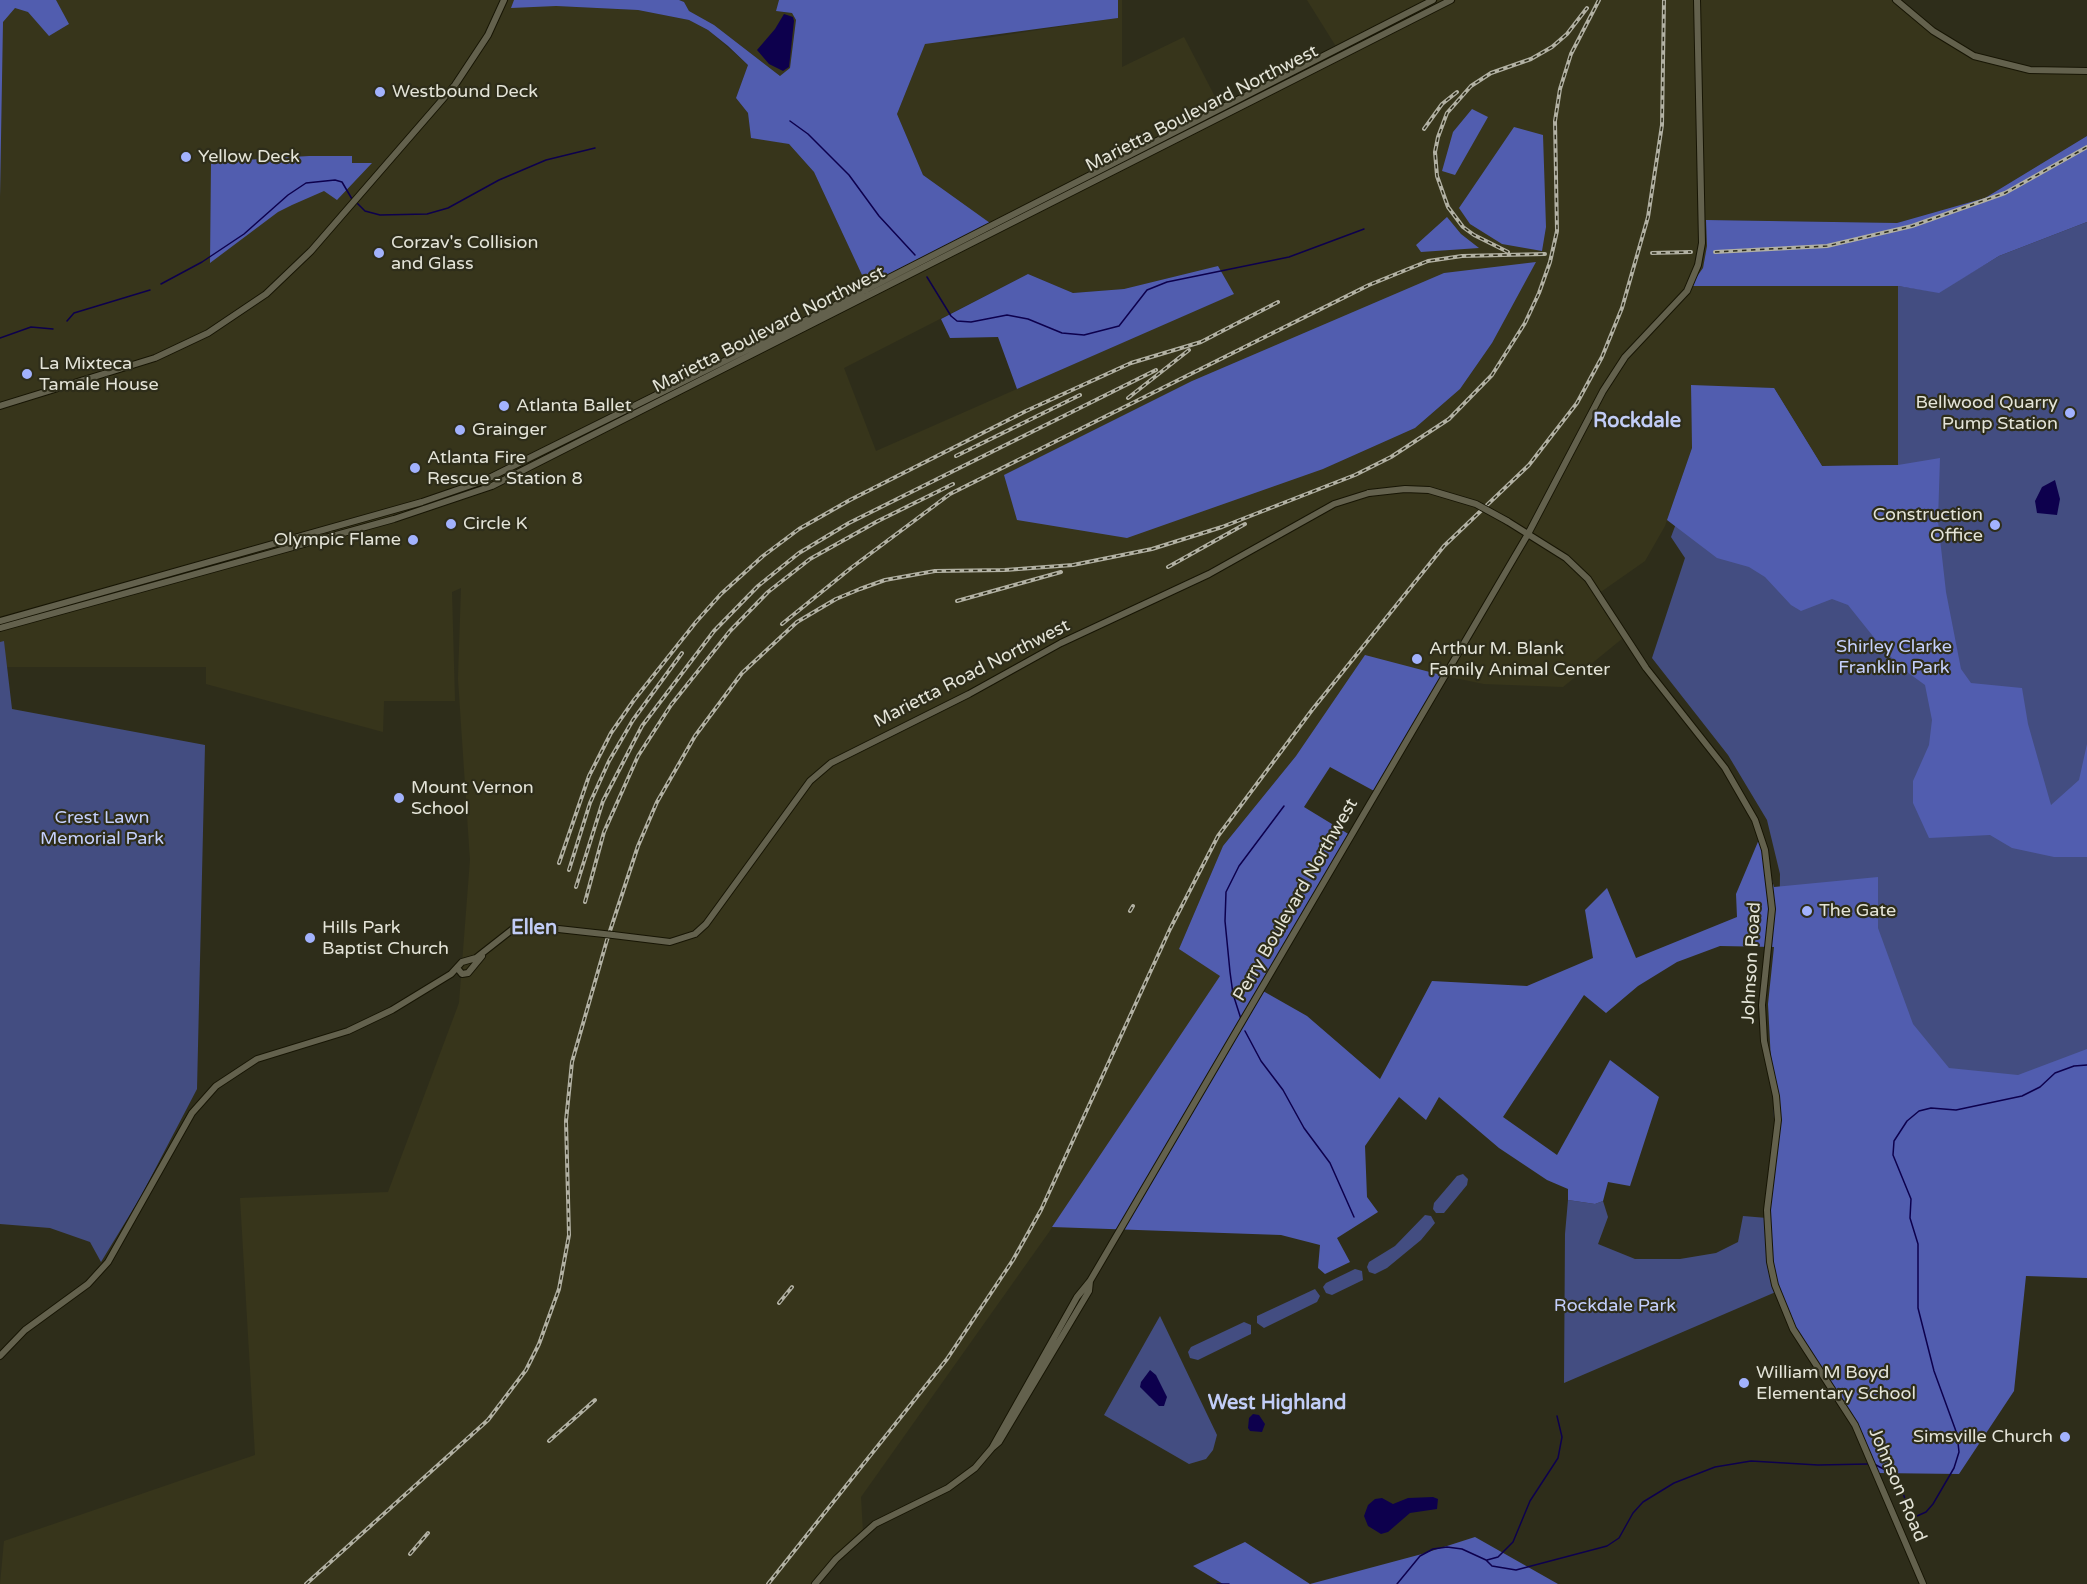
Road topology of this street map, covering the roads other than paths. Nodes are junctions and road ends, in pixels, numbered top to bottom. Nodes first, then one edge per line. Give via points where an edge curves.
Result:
1 (504, 0) edge
2 (1433, 0) edge
3 (1452, 0) edge
4 (1697, 0) edge
5 (1896, 0) edge
6 (2087, 71) edge
7 (0, 406) edge
8 (1528, 534) junction
9 (0, 621) edge
10 (0, 628) edge
11 (485, 950) junction
12 (469, 962) junction
13 (472, 969) junction
14 (459, 970) junction
15 (0, 1356) edge
16 (815, 1584) edge
17 (1923, 1584) edge

1 - 7 street via 462,75 292,271 244,310 208,333 136,366
2 - 9 street via 483,481 422,502
3 - 10 street, Marietta Boulevard Northwest via 492,486 394,519
4 - 8 street, Perry Boulevard Northwest via 1702,243 1698,264 1687,291 1627,356 1603,391
5 - 6 street via 1933,31 1974,56 2030,70
8 - 11 street, Marietta Road Northwest, bridge via 1476,504 1429,490 1369,493 1326,508 1209,574 1061,643 831,763 810,781 706,924 694,934 670,942 520,925
8 - 16 street, Perry Boulevard Northwest via 1090,1281 1077,1297 992,1448 975,1468 948,1488 876,1524 836,1559
8 - 17 street, Johnson Road via 1566,558 1588,579 1646,668 1725,768 1755,820 1765,850 1772,909 1762,1005 1778,1120 1767,1210 1770,1262 1793,1329 1849,1413
11 - 12 street, Marietta Road Northwest
11 - 13 street, Marietta Road Northwest
12 - 13 street
12 - 14 street via 462,962
13 - 14 street via 466,974
14 - 15 street via 374,1020 257,1059 216,1086 192,1113 108,1262 88,1284 31,1325

